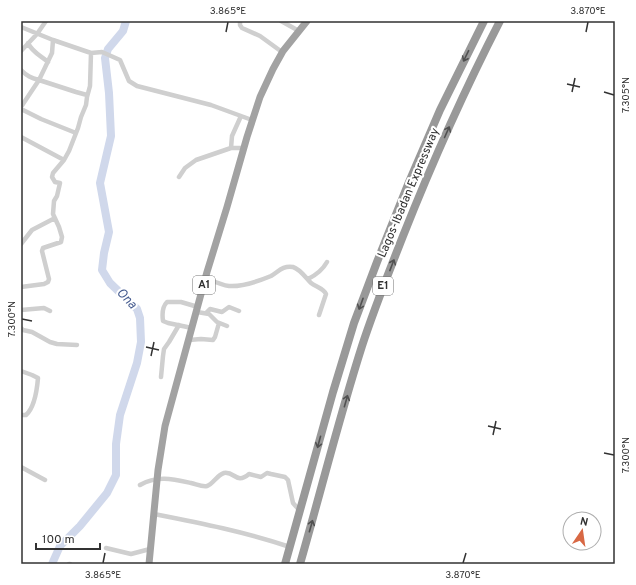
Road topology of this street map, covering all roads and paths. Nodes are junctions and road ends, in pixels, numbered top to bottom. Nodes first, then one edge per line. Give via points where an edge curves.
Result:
1 (46, 21) edge
2 (240, 21) edge
3 (281, 21) edge
4 (307, 21) edge
5 (484, 21) edge
6 (500, 21) edge
7 (21, 26) edge
8 (299, 31) junction
9 (37, 34) junction
10 (53, 40) junction
11 (28, 43) junction
12 (21, 51) edge
13 (282, 52) junction
14 (91, 53) junction
15 (48, 62) junction
16 (21, 70) edge
17 (39, 80) junction
18 (87, 95) junction
19 (21, 108) edge
20 (241, 116) junction
21 (252, 120) junction
22 (76, 133) junction
23 (21, 137) edge
24 (232, 148) junction
25 (244, 148) junction
26 (64, 160) junction
27 (179, 177) dead end
28 (55, 218) junction
29 (21, 244) edge
30 (327, 262) dead end
31 (206, 278) junction
32 (308, 279) junction
33 (21, 288) edge
34 (197, 309) junction
35 (21, 310) edge
36 (50, 311) dead end
37 (239, 311) dead end
38 (206, 313) junction
39 (319, 315) dead end
40 (219, 323) junction
41 (179, 325) junction
42 (226, 326) dead end
43 (21, 328) edge
44 (192, 328) junction
45 (189, 340) junction
46 (77, 345) dead end
47 (21, 371) edge
48 (161, 377) dead end
49 (21, 415) edge
50 (21, 467) edge
51 (157, 479) junction
52 (44, 480) dead end
53 (140, 485) dead end
54 (300, 511) junction
55 (154, 514) junction
56 (290, 547) junction
57 (106, 548) dead end
58 (150, 549) junction
59 (149, 564) edge
60 (285, 564) edge
61 (300, 564) edge

1 - 9 street
2 - 13 street via 242,28 260,36
3 - 8 street
4 - 8 highway, A1
5 -> 54 highway, Lagos-Ibadan Expressway / E1 via 440,110 374,268 338,375
61 -> 6 highway, Lagos-Ibadan Expressway / E1 via 349,389 378,298 443,141
7 - 9 street
8 - 13 highway, A1
9 - 10 street
9 - 11 street
10 - 14 street
10 - 15 street
11 - 12 street
11 - 15 street via 30,48
13 - 21 highway, A1 via 267,80
14 - 18 street via 90,86
14 - 20 street via 102,52 120,60 129,81 137,86
15 - 17 street
16 - 17 street via 29,77
17 - 18 street
17 - 19 street
18 - 22 street
19 - 22 street
20 - 21 street
20 - 24 street via 232,136
21 - 25 highway, A1
22 - 26 street
23 - 26 street
24 - 25 street
24 - 27 street via 196,160
25 - 31 highway, A1
26 - 28 street via 52,177 55,182 60,183 54,201
28 - 29 street via 32,230
28 - 33 street via 61,242 43,248 42,251 48,282
30 - 32 street via 319,273
31 - 32 street via 229,286 240,285 254,282 288,266 295,268
31 - 34 highway, A1
32 - 39 street via 326,294
34 - 38 street
34 - 41 street via 181,302 167,302 163,306 164,321
34 - 44 highway, A1
35 - 36 street via 44,308
37 - 38 street via 229,307 222,312 210,309
38 - 40 street
40 - 42 street
40 - 45 street via 213,340
41 - 44 street
41 - 48 street via 164,349
43 - 46 street via 50,342
44 - 45 highway, A1
45 - 51 highway, A1 via 165,426
47 - 49 street via 38,378 30,411 26,415
50 - 52 street
51 - 53 street
51 - 54 street via 172,479 208,486 225,473 240,479 249,474 261,477 267,473 285,477 293,503
51 - 55 highway, A1
54 - 56 highway, Lagos-Ibadan Expressway / E1
55 - 56 street via 264,538
55 - 58 highway, A1
56 - 60 highway, Lagos-Ibadan Expressway / E1
57 - 58 street via 131,554
58 - 59 highway, A1

